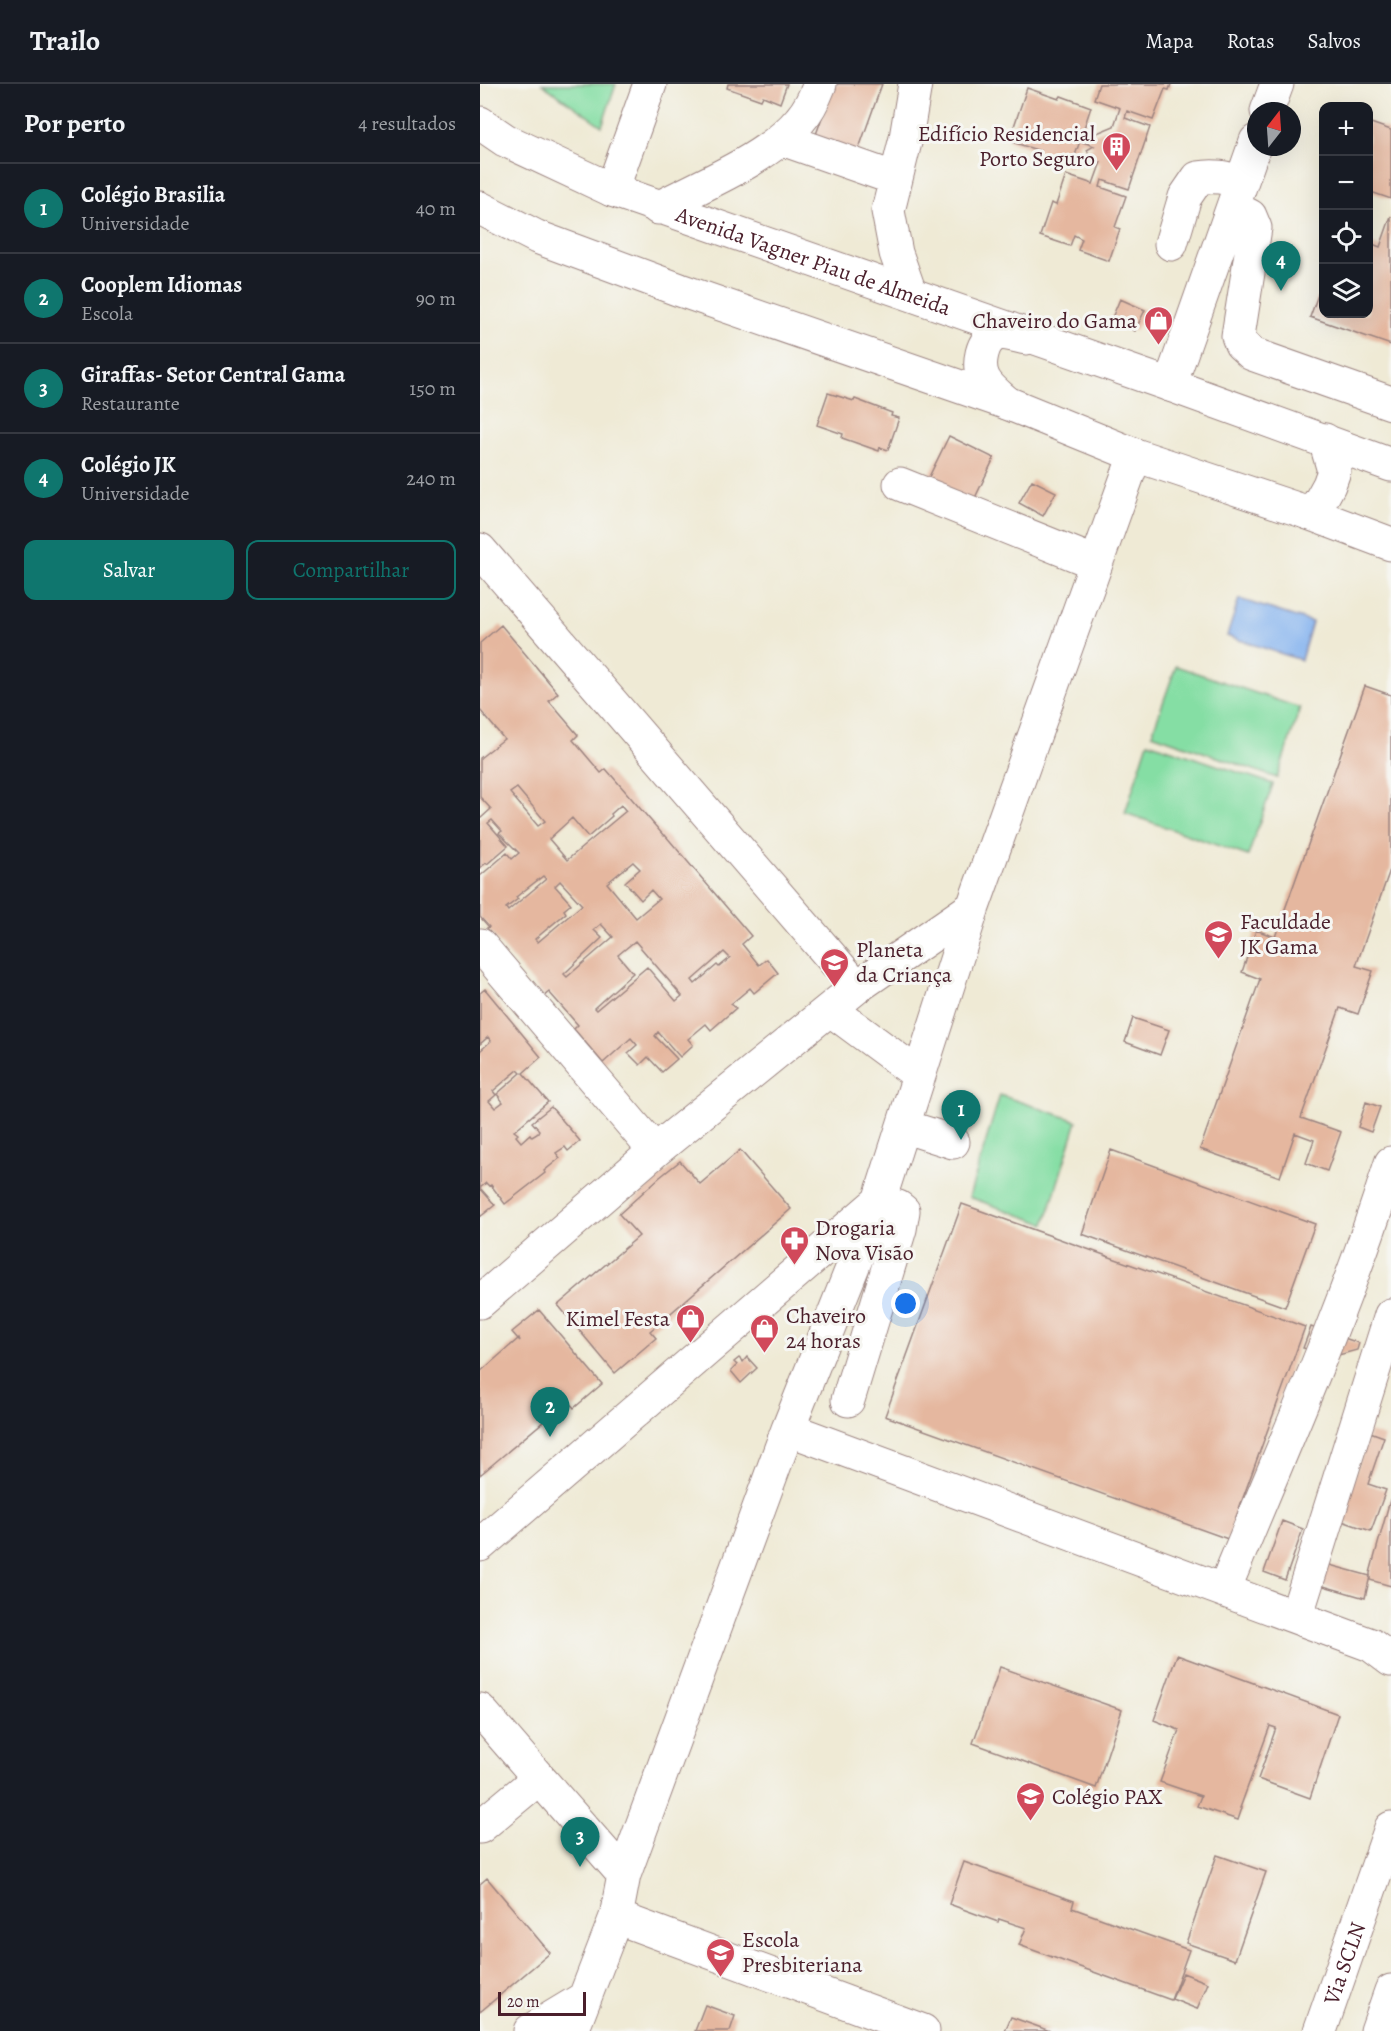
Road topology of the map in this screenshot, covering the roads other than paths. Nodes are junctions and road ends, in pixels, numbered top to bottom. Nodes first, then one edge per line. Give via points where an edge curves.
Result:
1 (650, 84) edge
2 (820, 84) edge
3 (915, 84) edge
4 (1277, 84) edge
5 (1270, 102) edge
6 (480, 123) edge
7 (782, 139) junction
8 (1251, 156) edge
9 (896, 179) junction
10 (612, 190) junction
11 (1237, 195) junction
12 (480, 208) edge
13 (658, 208) junction
14 (1171, 244) dead end
15 (910, 293) junction
16 (1039, 341) junction
17 (1170, 385) junction
18 (1007, 403) junction
19 (1391, 403) edge
20 (1325, 440) junction
21 (1135, 455) junction
22 (1391, 465) edge
23 (900, 484) dead end
24 (1306, 512) junction
25 (1391, 544) edge
26 (480, 550) edge
27 (1096, 563) junction
28 (973, 907) junction
29 (480, 945) edge
30 (857, 987) junction
31 (831, 1010) junction
32 (919, 1075) junction
33 (903, 1126) junction
34 (953, 1142) dead end
35 (655, 1151) junction
36 (1391, 1163) edge
37 (879, 1201) junction
38 (480, 1302) edge
39 (1391, 1315) edge
40 (848, 1400) dead end
41 (788, 1429) junction
42 (480, 1545) edge
43 (1224, 1590) junction
44 (1296, 1617) junction
45 (1384, 1650) edge
46 (480, 1710) edge
47 (539, 1778) junction
48 (480, 1827) edge
49 (1391, 1828) edge
50 (624, 1875) junction
51 (616, 1917) junction
52 (1391, 1991) edge
53 (583, 1999) junction
54 (530, 2031) edge
55 (572, 2031) edge
56 (923, 2031) edge
57 (1320, 2031) edge
58 (1377, 2031) edge

1 - 10 street
2 - 7 street via 801,119
3 - 9 street
4 - 5 street
6 - 10 street, Avenida Vagner Piau de Almeida via 505,140
7 - 9 street
7 - 13 street
8 - 11 street
9 - 15 street via 888,211 896,253
10 - 13 street, Avenida Vagner Piau de Almeida
11 - 14 street via 1223,177 1198,178 1185,197
11 - 17 street
11 - 19 street via 1255,228 1238,336 1241,344 1252,354
12 - 18 street via 548,241 680,290
13 - 15 street, Avenida Vagner Piau de Almeida
15 - 16 street, Avenida Vagner Piau de Almeida
16 - 17 street, Avenida Vagner Piau de Almeida
16 - 18 street via 998,334 985,346 981,357 984,380
17 - 20 street, Avenida Vagner Piau de Almeida
18 - 21 street
20 - 22 street, Avenida Vagner Piau de Almeida
20 - 24 street via 1334,471 1318,505
21 - 24 street
21 - 27 street
23 - 27 street
24 - 25 street
26 - 30 street
27 - 28 street
28 - 30 street
28 - 32 street
29 - 35 street
30 - 31 street
31 - 32 street
31 - 35 street
32 - 33 street
33 - 34 street
33 - 37 street
35 - 38 street
36 - 43 street via 1370,1230
37 - 40 street via 903,1211
37 - 41 street
37 - 42 street
39 - 44 street
41 - 43 street
41 - 50 street
43 - 44 street
44 - 45 street
46 - 47 street
47 - 48 street
47 - 50 street
49 - 57 street, Via SCLN
50 - 51 street
51 - 53 street
51 - 56 street
52 - 58 street
53 - 54 street
53 - 55 street

